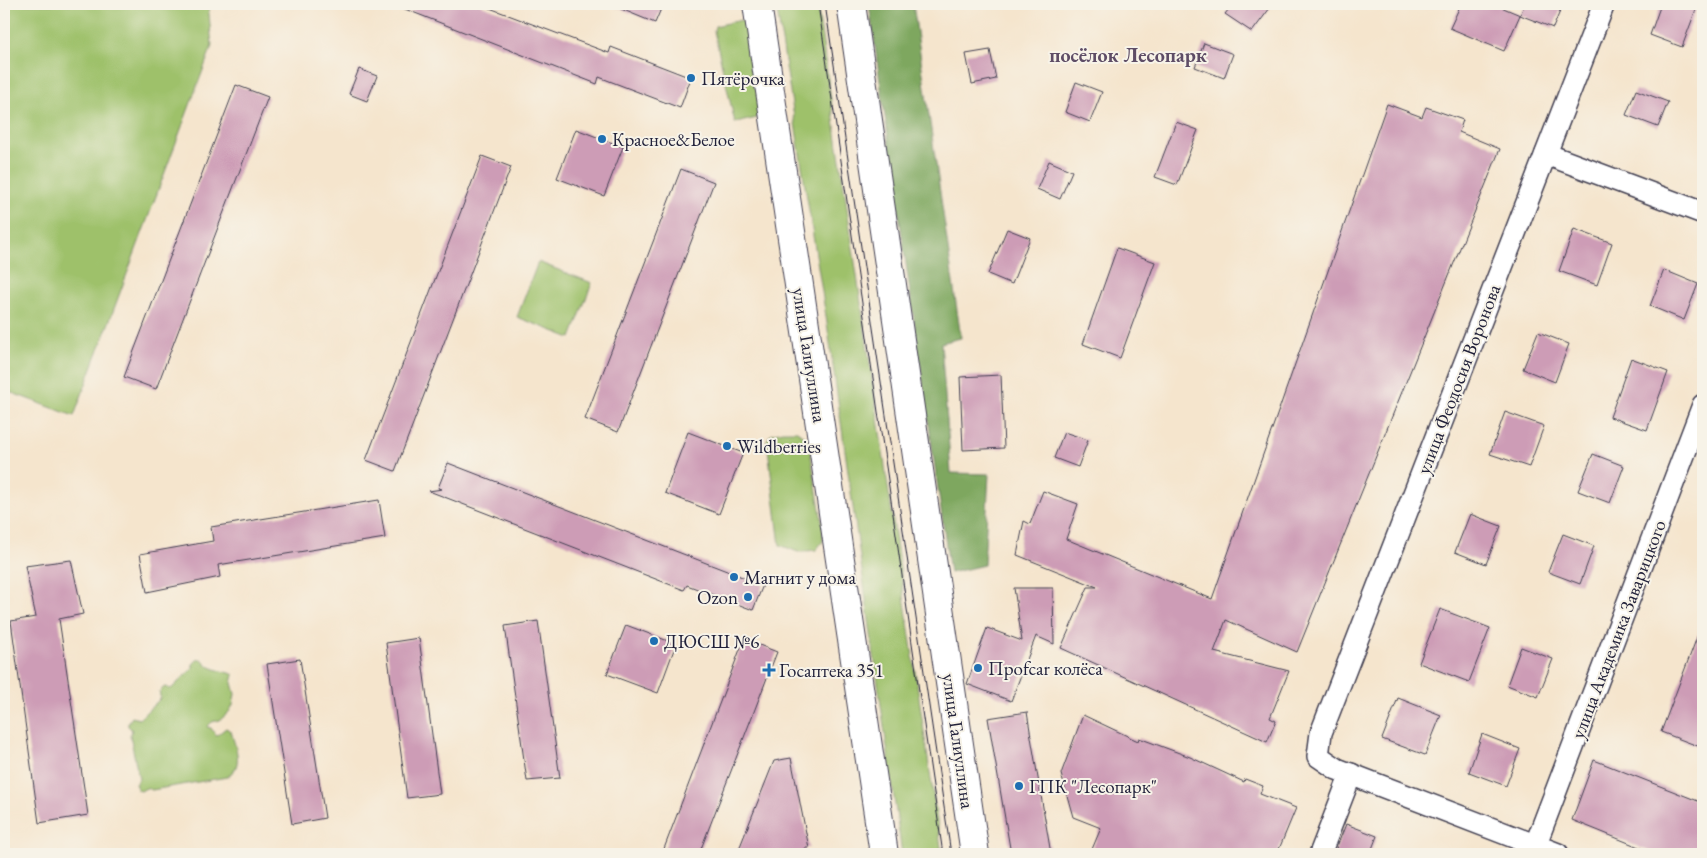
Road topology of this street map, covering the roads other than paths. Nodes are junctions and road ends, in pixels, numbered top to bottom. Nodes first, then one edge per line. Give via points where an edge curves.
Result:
1 (757, 4) edge
2 (850, 4) edge
3 (1604, 4) edge
4 (1546, 154) junction
5 (1703, 213) edge
6 (1703, 405) edge
7 (1351, 774) junction
8 (1534, 850) edge
9 (884, 854) edge
10 (976, 854) edge
11 (1320, 854) edge
12 (1558, 854) edge

1 - 9 main road, улица Галиуллина
2 - 10 main road, улица Галиуллина
3 - 4 street, улица Феодосия Воронова
4 - 5 street
4 - 7 street, улица Феодосия Воронова via 1320,733 1318,756
6 - 8 street, улица Академика Заварицкого
7 - 8 street
7 - 11 street
8 - 12 street

